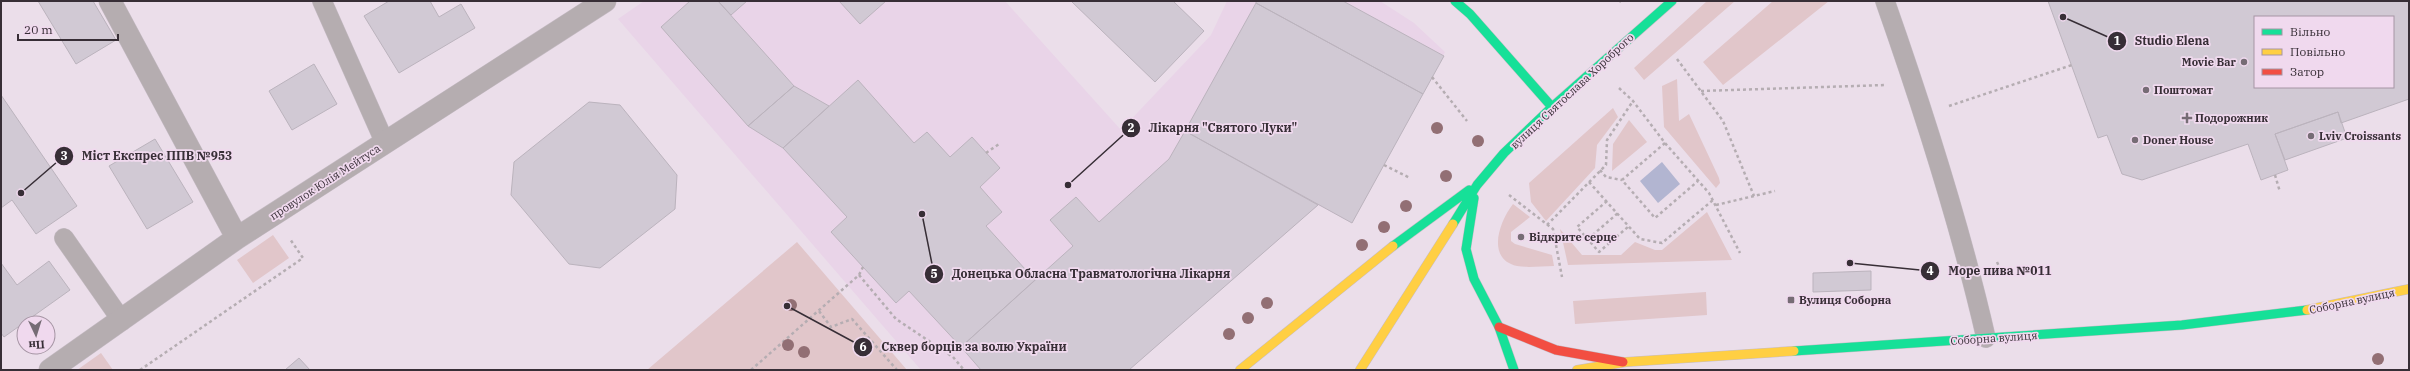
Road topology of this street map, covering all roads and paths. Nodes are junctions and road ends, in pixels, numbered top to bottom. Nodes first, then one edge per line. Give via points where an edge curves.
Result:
1 (110, 1) edge
2 (322, 1) edge
3 (605, 1) edge
4 (1455, 1) edge
5 (1672, 1) edge
6 (1885, 1) edge
7 (1678, 59) dead end
8 (2072, 65) dead end
9 (1432, 77) dead end
10 (1914, 84) junction
11 (1619, 88) dead end
12 (1701, 91) junction
13 (1633, 101) junction
14 (1552, 107) junction
15 (1467, 120) dead end
16 (385, 143) junction
17 (1665, 143) junction
18 (999, 144) dead end
19 (986, 153) dead end
20 (1384, 165) dead end
21 (1600, 170) junction
22 (2275, 175) dead end
23 (1410, 178) dead end
24 (1622, 180) junction
25 (1698, 181) junction
26 (1590, 182) junction
27 (1476, 185) junction
28 (1775, 191) dead end
29 (2280, 192) dead end
30 (1509, 195) dead end
31 (1754, 196) junction
32 (1713, 200) junction
33 (1607, 201) junction
34 (1716, 205) junction
35 (1618, 213) junction
36 (274, 215) junction
37 (1547, 225) junction
38 (1629, 226) junction
39 (64, 238) dead end
40 (237, 238) junction
41 (1588, 239) junction
42 (1740, 253) dead end
43 (863, 267) dead end
44 (860, 275) junction
45 (1562, 278) dead end
46 (2409, 289) edge
47 (819, 311) junction
48 (122, 321) junction
49 (1499, 327) junction
50 (1986, 338) junction
51 (1626, 362) junction
52 (50, 370) edge
53 (140, 370) edge
54 (751, 370) edge
55 (897, 370) edge
56 (964, 370) edge
57 (1240, 370) edge
58 (1360, 370) edge
59 (1514, 370) edge
60 (1577, 370) edge

1 - 40 street
2 - 16 lane
3 - 16 street, провулок Юлія Мейтуса
4 - 14 main road via 1470,14
5 - 14 main road, вулиця Святослава Хороброго
6 - 10 lane
7 - 12 path
8 - 10 path via 1944,107
9 - 15 path
10 - 12 path
10 - 50 lane via 1972,276
11 - 13 path
12 - 31 path via 1723,122
13 - 17 path
13 - 21 path via 1607,140 1606,165
14 - 27 main road, вулиця Святослава Хороброго via 1504,153
16 - 36 street, провулок Юлія Мейтуса
17 - 24 path
17 - 25 path
18 - 19 path
20 - 23 path
21 - 24 path via 1606,177
21 - 26 path
22 - 29 path
24 - 25 path via 1655,218
25 - 32 path
26 - 33 path
26 - 37 path
27 - 49 main road via 1466,249 1474,279
27 - 57 main road via 1420,224
27 - 58 main road
28 - 31 path
30 - 37 path
31 - 34 path
32 - 34 path
32 - 38 path via 1662,243 1640,239
33 - 35 path
33 - 41 path via 1577,227
34 - 42 path
35 - 38 path
35 - 41 path
36 - 40 street, провулок Юлія Мейтуса
36 - 53 path via 303,258
37 - 45 path via 1553,229
38 - 41 path via 1599,252
39 - 48 lane
40 - 48 street, провулок Юлія Мейтуса
43 - 44 path
44 - 47 path
44 - 56 path via 896,319 953,357
46 - 50 main road, Соборна вулиця via 2326,308 2190,324
47 - 54 path
47 - 55 path via 831,327 852,319
48 - 52 street, провулок Юлія Мейтуса
49 - 51 main road via 1556,350
49 - 59 main road
50 - 51 main road, Соборна вулиця
51 - 60 main road, Соборна вулиця

